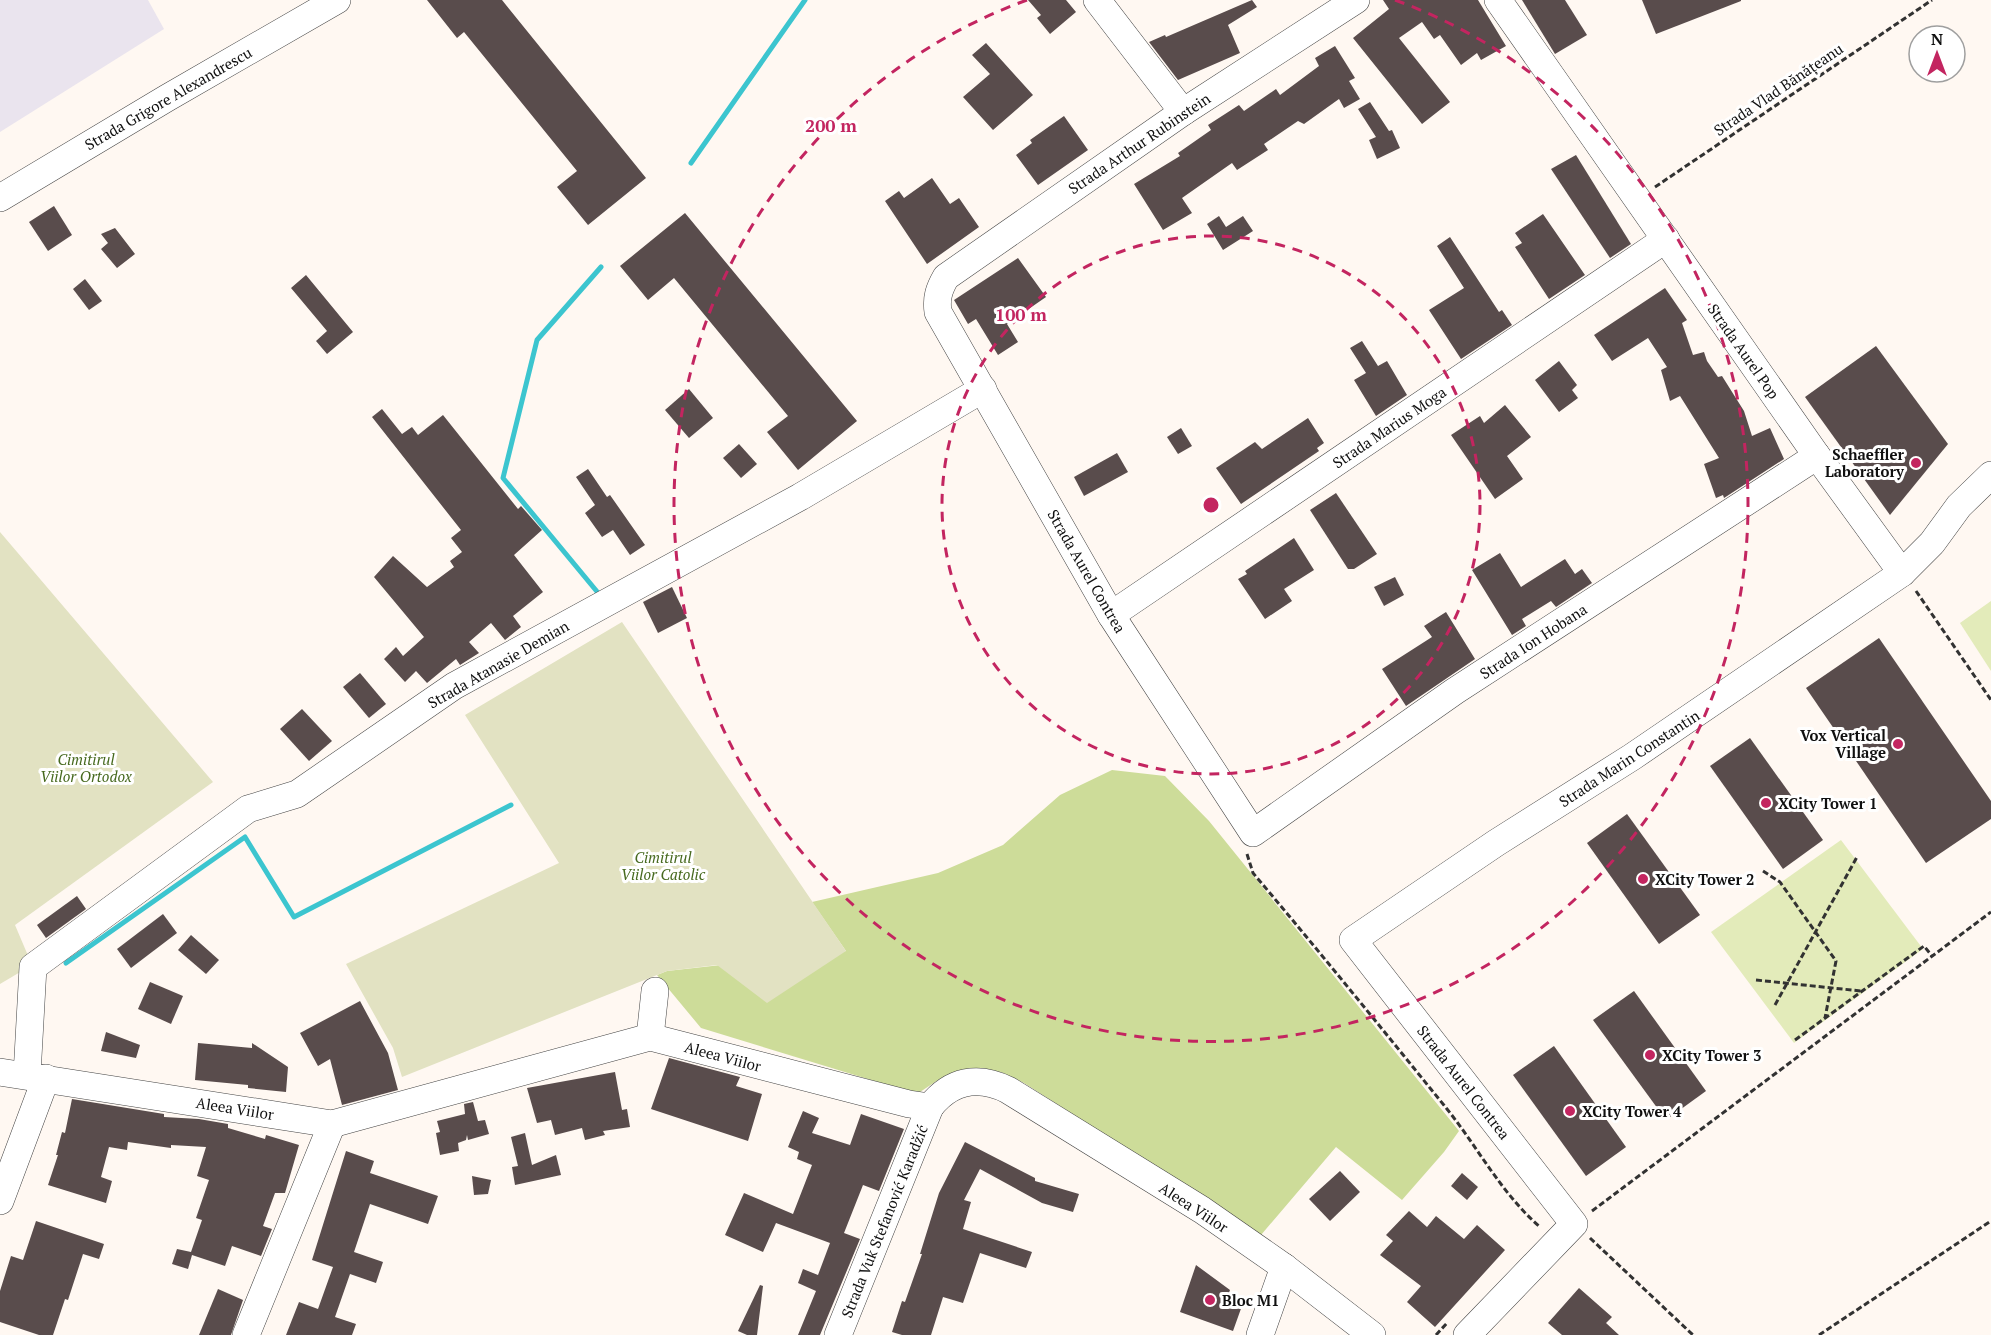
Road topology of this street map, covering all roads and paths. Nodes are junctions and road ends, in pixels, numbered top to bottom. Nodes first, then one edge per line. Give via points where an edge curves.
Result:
1 (337, 0) edge
2 (1097, 0) edge
3 (1356, 0) edge
4 (1498, 0) edge
5 (1932, 0) edge
6 (1183, 112) junction
7 (0, 198) edge
8 (1638, 199) junction
9 (1666, 239) junction
10 (936, 300) joint
11 (983, 389) junction
12 (1817, 456) junction
13 (1991, 475) edge
14 (1902, 573) junction
15 (1111, 615) junction
16 (1991, 700) edge
17 (1253, 833) junction
18 (1857, 857) dead end
19 (1763, 871) dead end
20 (1991, 912) edge
21 (1816, 932) junction
22 (1353, 940) joint
23 (1932, 957) junction
24 (1756, 980) dead end
25 (1787, 983) junction
26 (1831, 988) junction
27 (655, 991) dead end
28 (1862, 991) junction
29 (1775, 1005) dead end
30 (1825, 1018) junction
31 (650, 1037) junction
32 (1795, 1040) dead end
33 (0, 1071) edge
34 (37, 1076) junction
35 (930, 1107) junction
36 (332, 1124) junction
37 (0, 1201) edge
38 (1991, 1221) edge
39 (1568, 1230) junction
40 (1284, 1267) junction
41 (246, 1335) edge
42 (838, 1335) edge
43 (1260, 1335) edge
44 (1372, 1335) edge
45 (1467, 1335) edge
46 (1693, 1335) edge
47 (1819, 1335) edge

1 - 7 street, Strada Grigore Alexandrescu
2 - 6 street
3 - 6 street, Strada Arthur Rubinstein
4 - 8 street, Strada Aurel Pop
5 - 8 path, Strada Vlad Bănățeanu
6 - 10 street, Strada Arthur Rubinstein via 946,277
8 - 9 street, Strada Aurel Pop
9 - 12 street, Strada Aurel Pop
9 - 15 street, Strada Marius Moga
10 - 11 street, Strada Aurel Contrea via 938,312
11 - 15 street, Strada Aurel Contrea
11 - 34 street, Strada Atanasie Demian via 800,497 454,686 297,794 248,809 33,967
12 - 14 street, Strada Aurel Pop
12 - 17 street, Strada Ion Hobana via 1455,691
13 - 14 street, Strada Marin Constantin
14 - 16 path
14 - 22 street, Strada Marin Constantin
15 - 17 street, Strada Aurel Contrea
17 - 39 path via 1247,844 1247,858 1253,873 1449,1112 1499,1184 1539,1227
18 - 21 path
19 - 21 path via 1780,882
20 - 23 path
21 - 25 path
21 - 26 path via 1836,961
22 - 39 street, Strada Aurel Contrea
23 - 28 path via 1924,946
23 - 39 path
24 - 25 path
25 - 26 path
25 - 29 path
26 - 28 path
26 - 30 path
27 - 31 street
28 - 30 path
30 - 32 path
31 - 35 street, Aleea Viilor
31 - 36 street, Aleea Viilor
33 - 34 street, Aleea Viilor
34 - 36 street, Aleea Viilor
34 - 37 street
35 - 40 street, Aleea Viilor via 945,1090 957,1085 974,1081 995,1083 1202,1210
35 - 42 street, Strada Vuk Stefanović Karadžić
36 - 41 street
38 - 47 path
39 - 45 street
39 - 46 path
40 - 43 street
40 - 44 street, Aleea Viilor

